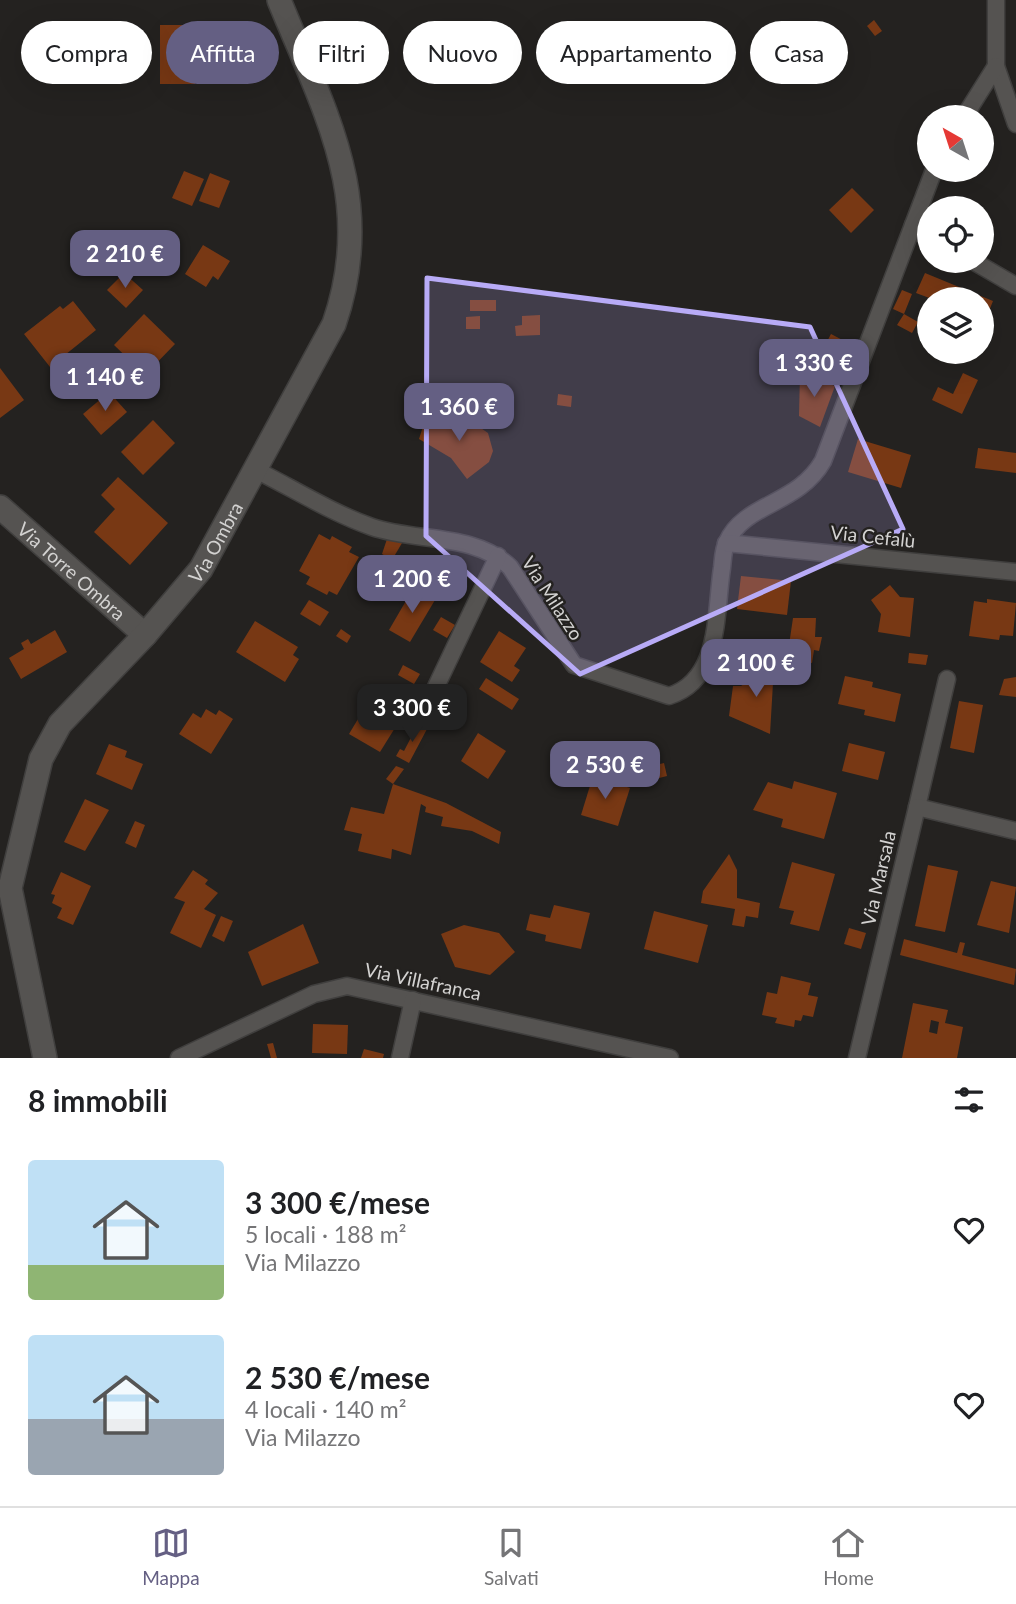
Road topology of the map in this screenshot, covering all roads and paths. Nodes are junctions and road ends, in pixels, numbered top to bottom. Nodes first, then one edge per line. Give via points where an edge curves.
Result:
1 (279, 0) edge
2 (996, 0) edge
3 (996, 66) junction
4 (972, 105) edge
5 (1016, 124) edge
6 (929, 182) edge
7 (913, 225) junction
8 (917, 227) edge
9 (994, 273) edge
10 (1016, 286) edge
11 (256, 470) junction
12 (0, 507) edge
13 (726, 543) junction
14 (498, 555) junction
15 (1016, 572) edge
16 (145, 635) junction
17 (947, 679) dead end
18 (434, 691) dead end
19 (916, 807) junction
20 (1016, 831) edge
21 (5, 890) edge
22 (413, 1000) junction
23 (46, 1058) edge
24 (179, 1058) edge
25 (400, 1058) edge
26 (670, 1058) edge
27 (857, 1058) edge

1 - 11 main road, Via Ombra via 332,131 352,234 345,292 334,324
2 - 3 street
3 - 4 street
3 - 5 street
6 - 7 street
7 - 8 street
7 - 13 street via 814,477 747,518
9 - 10 street
11 - 14 street, Via Milazzo via 375,528
11 - 16 main road, Via Ombra via 201,569
12 - 16 main road, Via Torre Ombra
13 - 14 street, Via Milazzo via 708,665 692,686 669,696 574,666
13 - 15 street, Via Cefalù
14 - 18 street
16 - 21 main road, Via Ombra via 49,741
17 - 19 street, Via Marsala
19 - 20 street
19 - 27 street, Via Marsala
21 - 23 main road, Via Ombra
22 - 24 street, Via Villafranca via 347,986 329,989
22 - 25 street
22 - 26 street, Via Villafranca

